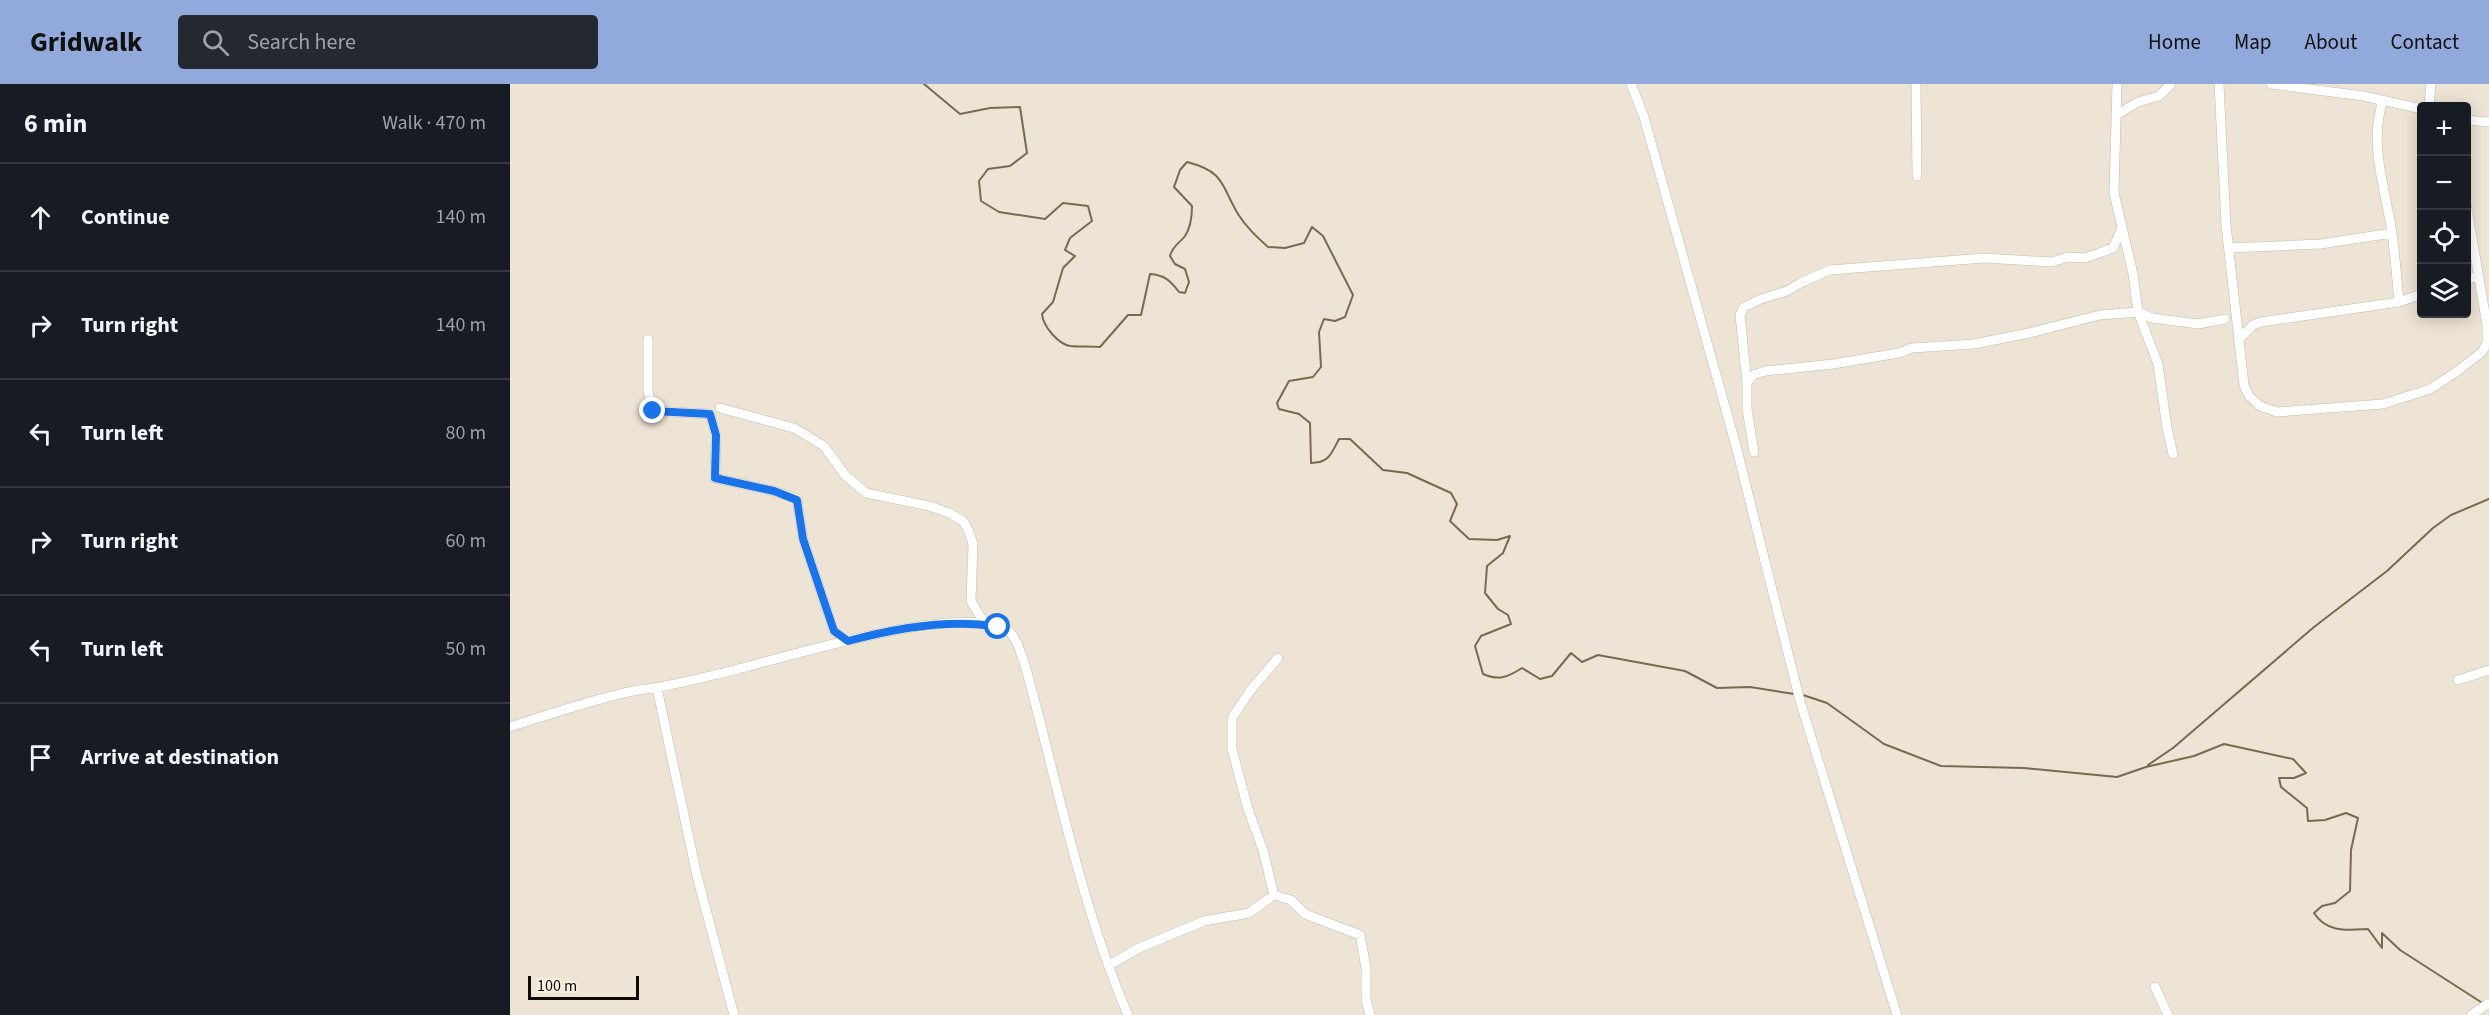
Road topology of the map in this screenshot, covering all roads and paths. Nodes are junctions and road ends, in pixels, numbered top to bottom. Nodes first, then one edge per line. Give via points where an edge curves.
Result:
1 (1631, 84) edge
2 (1916, 84) edge
3 (2116, 84) edge
4 (2171, 84) edge
5 (2218, 84) edge
6 (2271, 84) edge
7 (2431, 84) edge
8 (2289, 85) edge
9 (2383, 101) junction
10 (2429, 102) edge
11 (2417, 108) edge
12 (2115, 115) junction
13 (2471, 120) edge
14 (2489, 122) edge
15 (1917, 176) dead end
16 (2467, 210) edge
17 (2122, 228) junction
18 (2392, 233) junction
19 (2229, 248) junction
20 (2478, 276) junction
21 (2471, 278) edge
22 (2417, 295) edge
23 (2399, 302) junction
24 (2138, 312) junction
25 (2225, 319) dead end
26 (648, 339) dead end
27 (2238, 340) junction
28 (1747, 383) junction
29 (720, 408) dead end
30 (1754, 452) dead end
31 (2173, 454) dead end
32 (985, 624) junction
33 (848, 641) junction
34 (1278, 658) dead end
35 (2489, 670) edge
36 (2458, 680) dead end
37 (657, 688) junction
38 (510, 727) edge
39 (1274, 895) junction
40 (1109, 965) junction
41 (2155, 987) dead end
42 (2489, 1002) edge
43 (2474, 1013) edge
44 (734, 1015) edge
45 (1128, 1015) edge
46 (1370, 1015) edge
47 (1897, 1015) edge
48 (2168, 1015) edge

1 - 47 street via 1644,117 1723,399 1800,701
2 - 15 street
3 - 12 street
4 - 12 street via 2159,96
5 - 19 street
6 - 8 street
7 - 10 street
8 - 9 street
9 - 11 street
9 - 18 street via 2377,119 2377,147
12 - 17 street via 2114,193
13 - 14 street
16 - 20 street
17 - 24 street
17 - 28 street via 2113,248 2085,258 2052,262 1984,258 1830,270 1744,307 1740,315
18 - 19 street via 2321,244
18 - 23 street
19 - 27 street
20 - 21 street
20 - 27 street via 2487,325 2487,343 2481,352 2430,389 2383,404 2293,413 2260,406 2244,385
22 - 23 street
23 - 27 street via 2261,322
24 - 25 street via 2152,318 2198,324
24 - 28 street via 2100,315 1974,344 1912,348 1833,364 1765,371 1753,375
24 - 31 street via 2158,364
26 - 33 street via 648,391 653,411 710,414 716,435 715,478 797,500 803,539 834,631
28 - 30 street
29 - 32 street via 794,428 824,446 845,475 866,493 929,506 963,521 973,544 971,602
32 - 33 street via 930,626
32 - 40 street via 1010,633 1027,672 1070,840
33 - 37 street
34 - 39 street via 1232,718 1232,749
35 - 36 street
37 - 38 street via 635,690
37 - 44 street via 697,876
39 - 40 street via 1249,913 1204,921
39 - 46 street via 1291,900 1305,914 1360,935 1366,968 1365,1000
40 - 45 street
41 - 48 street
42 - 43 street

